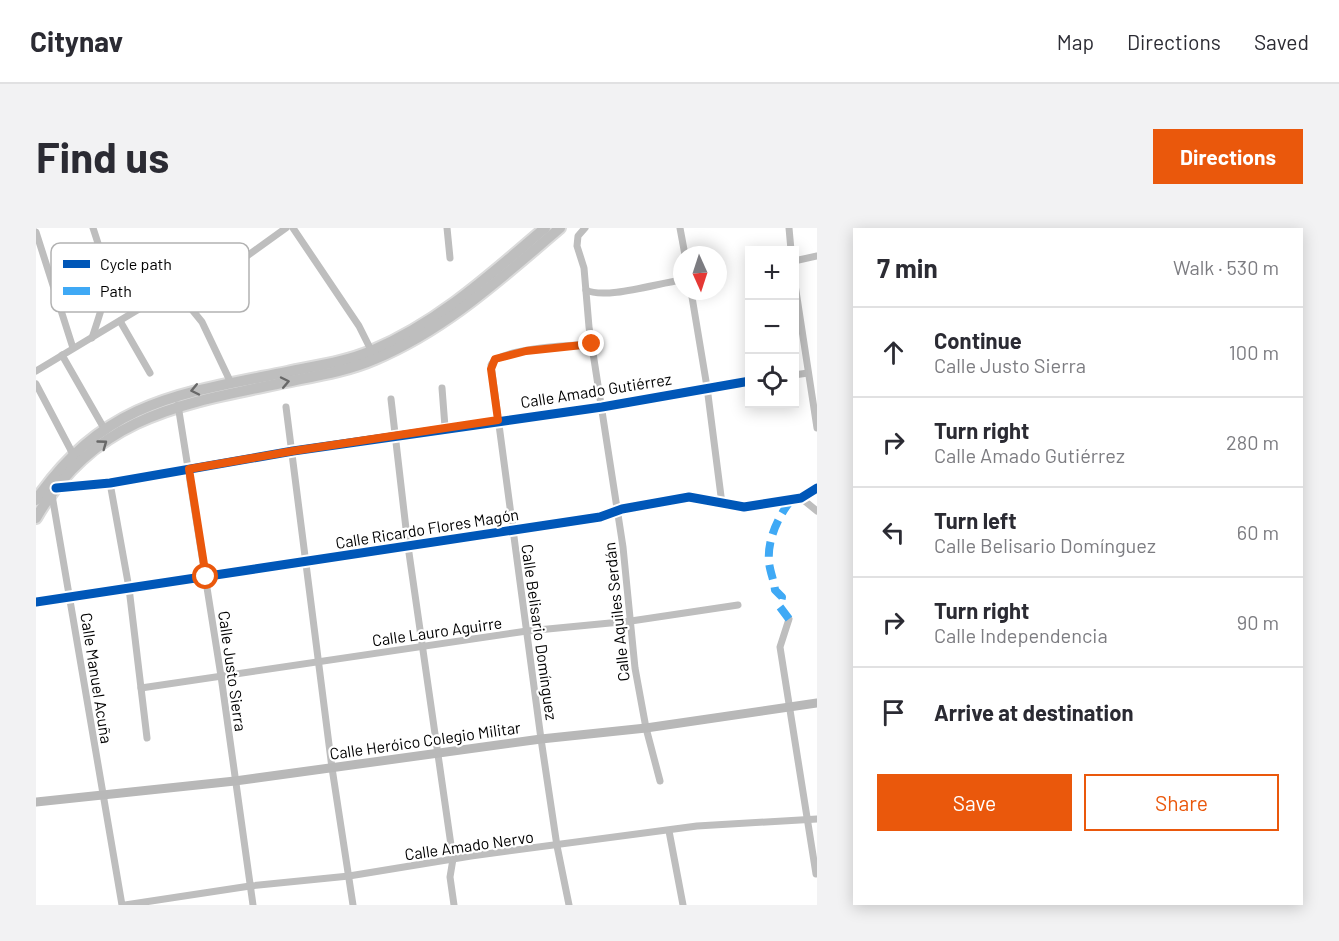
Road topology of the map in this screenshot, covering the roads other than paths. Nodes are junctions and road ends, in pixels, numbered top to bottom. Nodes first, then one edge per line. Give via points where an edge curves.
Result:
1 (93, 228) edge
2 (286, 228) edge
3 (293, 228) edge
4 (447, 228) edge
5 (545, 228) edge
6 (560, 228) edge
7 (585, 228) edge
8 (680, 228) edge
9 (789, 228) edge
10 (36, 232) edge
11 (98, 243) edge
12 (683, 246) edge
13 (791, 246) edge
14 (249, 255) edge
15 (817, 256) edge
16 (450, 258) dead end
17 (799, 260) edge
18 (51, 279) edge
19 (673, 282) edge
20 (586, 290) junction
21 (692, 300) edge
22 (798, 300) edge
23 (62, 312) edge
24 (99, 312) edge
25 (136, 312) edge
26 (194, 312) edge
27 (120, 321) junction
28 (92, 338) junction
29 (592, 344) junction
30 (73, 348) junction
31 (62, 355) junction
32 (373, 355) junction
33 (36, 369) edge
34 (150, 373) dead end
35 (808, 373) junction
36 (799, 374) edge
37 (745, 382) edge
38 (231, 383) junction
39 (36, 384) edge
40 (707, 387) junction
41 (442, 388) dead end
42 (391, 399) dead end
43 (178, 405) junction
44 (285, 407) dead end
45 (602, 407) junction
46 (498, 420) junction
47 (446, 427) junction
48 (817, 428) edge
49 (105, 430) junction
50 (394, 435) junction
51 (293, 451) junction
52 (74, 456) junction
53 (189, 469) junction
54 (110, 483) junction
55 (817, 488) edge
56 (54, 492) junction
57 (801, 498) junction
58 (36, 500) edge
59 (722, 504) junction
60 (618, 510) junction
61 (817, 511) edge
62 (36, 518) edge
63 (512, 531) junction
64 (408, 546) junction
65 (306, 562) junction
66 (206, 577) junction
67 (129, 588) junction
68 (71, 597) junction
69 (36, 602) edge
70 (738, 606) dead end
71 (789, 619) dead end
72 (631, 621) junction
73 (527, 631) junction
74 (422, 646) junction
75 (320, 662) junction
76 (221, 676) junction
77 (141, 688) junction
78 (817, 703) edge
79 (789, 706) junction
80 (646, 728) junction
81 (147, 738) dead end
82 (541, 739) junction
83 (438, 753) junction
84 (332, 768) junction
85 (235, 781) junction
86 (660, 781) dead end
87 (101, 794) junction
88 (36, 802) edge
89 (817, 819) edge
90 (807, 820) junction
91 (669, 831) junction
92 (557, 846) junction
93 (453, 859) junction
94 (816, 874) edge
95 (349, 876) junction
96 (250, 886) junction
97 (145, 903) edge
98 (123, 905) edge
99 (253, 905) edge
100 (353, 905) edge
101 (454, 905) edge
102 (569, 905) edge
103 (683, 905) edge

1 - 11 street
2 - 14 street
3 - 32 street via 359,326
4 - 16 street
5 - 32 main road via 442,314
6 - 32 main road via 449,320 427,334
7 - 20 street, Calle Aquiles Serdán via 577,241
8 - 12 street
9 - 13 street
10 - 18 street
15 - 17 street
19 - 20 street via 611,294
20 - 29 street, Calle Aquiles Serdán
21 - 40 street
22 - 35 street
23 - 30 street
24 - 28 street
25 - 27 street
26 - 38 street
27 - 28 street
27 - 34 street
28 - 30 street
29 - 45 street, Calle Aquiles Serdán
29 - 46 street, Calle Belisario Domínguez via 526,351 492,362
30 - 31 street
31 - 33 street
31 - 49 street
32 - 38 main road
43 -> 32 main road via 336,372
35 - 36 street
35 - 48 street
37 - 40 street, Calle Amado Gutiérrez
38 -> 49 main road via 160,400
39 - 52 street
40 - 45 street, Calle Amado Gutiérrez
40 - 59 street
41 - 47 street
42 - 50 street
43 - 53 street, Calle Justo Sierra
56 -> 43 main road via 80,463 111,438
44 - 51 street
45 - 46 street, Calle Amado Gutiérrez
45 - 60 street, Calle Aquiles Serdán
46 - 47 street, Calle Amado Gutiérrez
46 - 63 street, Calle Belisario Domínguez
47 - 50 street, Calle Amado Gutiérrez
49 - 52 main road
50 - 51 street, Calle Amado Gutiérrez
50 - 64 street
51 - 53 street, Calle Amado Gutiérrez
51 - 65 street
52 - 58 main road
53 - 54 street, Calle Amado Gutiérrez
53 - 66 street, Calle Justo Sierra
54 - 56 street, Calle Amado Gutiérrez
54 - 67 street
55 - 57 street, Calle Ricardo Flores Magón
56 - 62 main road
56 - 68 street, Calle Manuel Acuña
57 - 59 street, Calle Ricardo Flores Magón via 744,507
57 - 61 street
59 - 60 street, Calle Ricardo Flores Magón via 689,497
60 - 63 street, Calle Ricardo Flores Magón via 600,517
60 - 72 street, Calle Aquiles Serdán
63 - 64 street, Calle Ricardo Flores Magón
63 - 73 street, Calle Belisario Domínguez
64 - 65 street, Calle Ricardo Flores Magón
64 - 74 street
65 - 66 street, Calle Ricardo Flores Magón
65 - 75 street
66 - 67 street, Calle Ricardo Flores Magón
66 - 76 street, Calle Justo Sierra
67 - 68 street, Calle Ricardo Flores Magón
67 - 77 street
68 - 69 street, Calle Ricardo Flores Magón
68 - 87 street, Calle Manuel Acuña
70 - 72 street, Calle Lauro Aguirre
71 - 79 street via 780,647
72 - 73 street, Calle Lauro Aguirre
72 - 80 street, Calle Aquiles Serdán
73 - 74 street, Calle Lauro Aguirre
73 - 82 street, Calle Belisario Domínguez
74 - 75 street, Calle Lauro Aguirre
74 - 83 street
75 - 76 street, Calle Lauro Aguirre
75 - 84 street
76 - 77 street, Calle Lauro Aguirre
76 - 85 street, Calle Justo Sierra
77 - 81 street
78 - 79 main road, Calle Heróico Colegio Militar
79 - 80 main road, Calle Heróico Colegio Militar
79 - 90 street
80 - 82 main road, Calle Heróico Colegio Militar
80 - 86 street, Calle Aquiles Serdán
82 - 83 main road, Calle Heróico Colegio Militar
82 - 92 street, Calle Belisario Domínguez
83 - 84 main road, Calle Heróico Colegio Militar
83 - 93 street
84 - 85 main road, Calle Heróico Colegio Militar
84 - 95 street
85 - 87 main road, Calle Heróico Colegio Militar
85 - 96 street, Calle Justo Sierra
87 - 88 main road, Calle Heróico Colegio Militar
87 - 98 street, Calle Manuel Acuña
89 - 90 street, Calle Amado Nervo
90 - 91 street, Calle Amado Nervo via 717,824
90 - 94 street
91 - 92 street, Calle Amado Nervo
91 - 103 street
92 - 93 street, Calle Amado Nervo
92 - 102 street, Calle Belisario Domínguez
93 - 95 street, Calle Amado Nervo
93 - 101 street via 450,877
95 - 96 street, Calle Amado Nervo
95 - 100 street
96 - 97 street, Calle Amado Nervo
96 - 99 street, Calle Justo Sierra
97 - 98 street, Calle Amado Nervo

